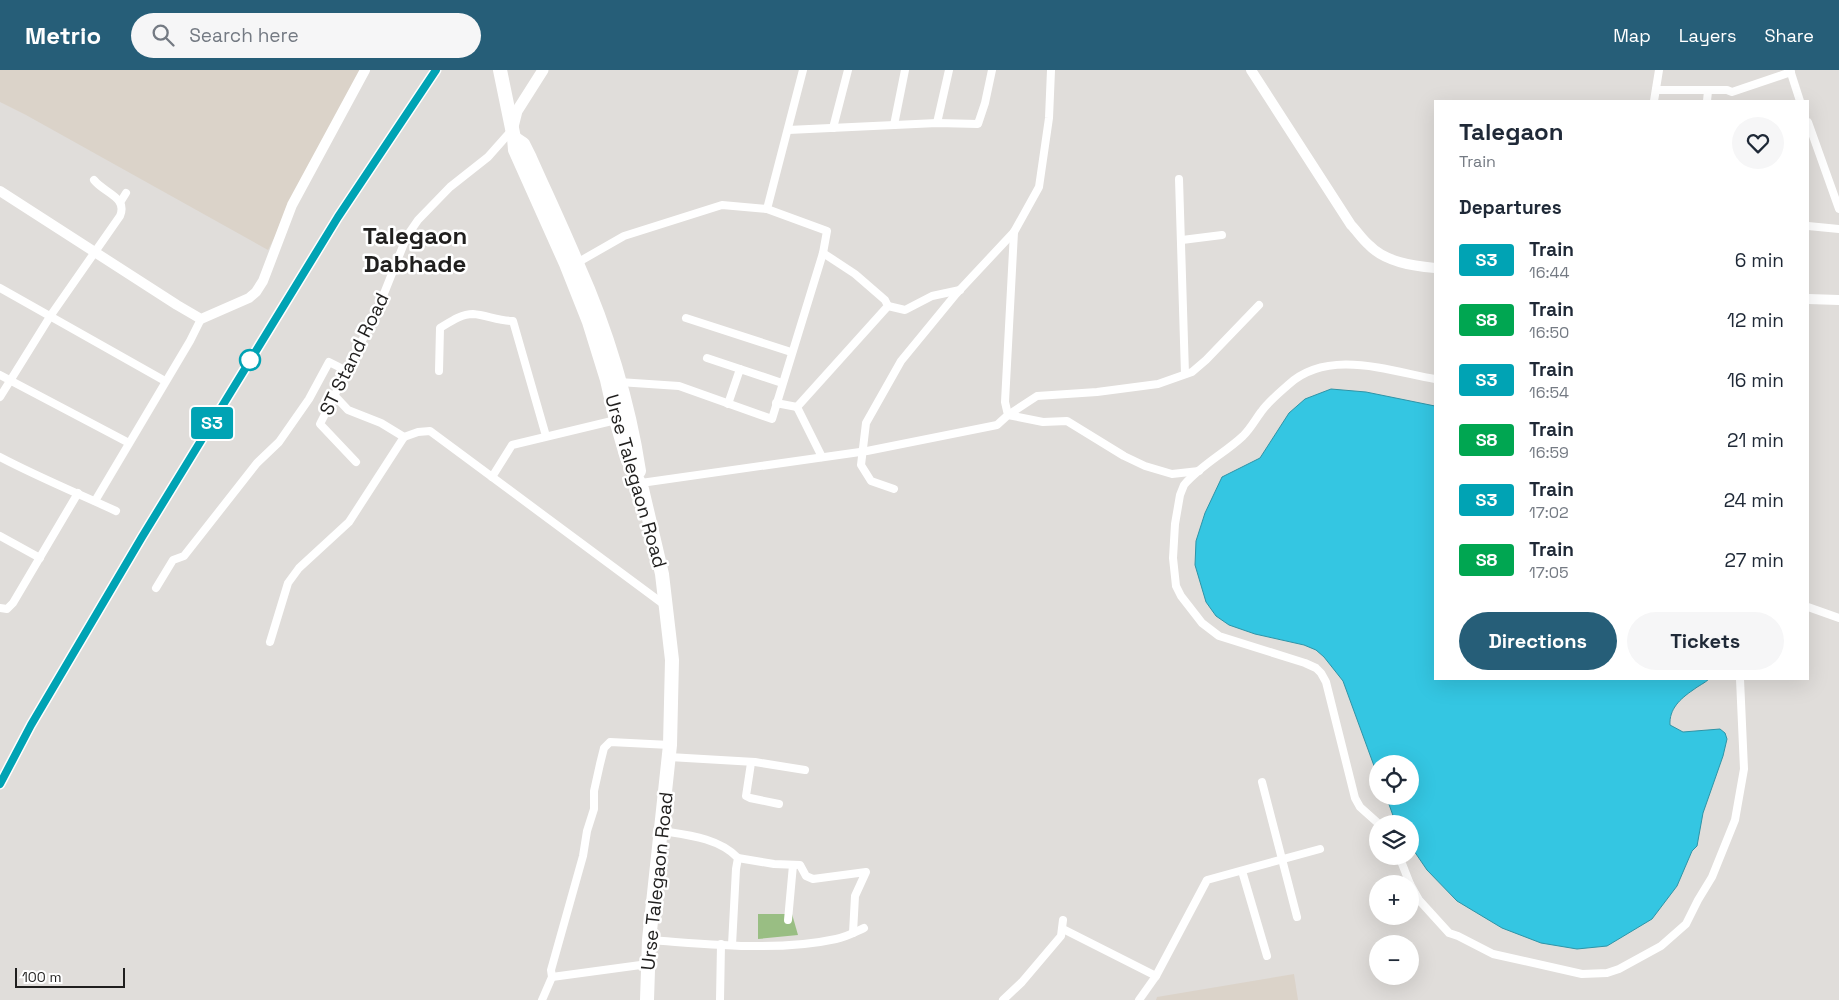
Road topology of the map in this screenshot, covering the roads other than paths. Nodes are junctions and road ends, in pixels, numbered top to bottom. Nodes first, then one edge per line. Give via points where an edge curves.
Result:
1 (365, 70) edge
2 (500, 70) edge
3 (544, 70) edge
4 (803, 70) edge
5 (848, 70) edge
6 (905, 70) edge
7 (949, 70) edge
8 (992, 70) edge
9 (1051, 70) edge
10 (1251, 70) edge
11 (1659, 70) edge
12 (1790, 71) edge
13 (1656, 90) junction
14 (1708, 91) junction
15 (1732, 92) junction
16 (1654, 100) edge
17 (1707, 100) edge
18 (1735, 100) edge
19 (1800, 100) edge
20 (938, 123) junction
21 (894, 125) junction
22 (1809, 125) edge
23 (832, 128) junction
24 (788, 130) junction
25 (517, 137) junction
26 (1179, 179) dead end
27 (94, 180) dead end
28 (0, 191) edge
29 (126, 193) dead end
30 (121, 202) junction
31 (767, 209) junction
32 (1839, 209) edge
33 (1809, 226) edge
34 (1839, 229) edge
35 (1014, 232) junction
36 (1222, 235) dead end
37 (1182, 240) junction
38 (95, 253) junction
39 (823, 253) junction
40 (572, 265) junction
41 (1434, 268) edge
42 (0, 288) edge
43 (960, 290) junction
44 (1809, 299) edge
45 (1839, 300) edge
46 (1259, 305) dead end
47 (888, 306) junction
48 (51, 316) junction
49 (686, 318) dead end
50 (201, 319) junction
51 (791, 352) junction
52 (707, 358) dead end
53 (347, 370) junction
54 (740, 370) junction
55 (439, 371) dead end
56 (1186, 374) junction
57 (0, 375) edge
58 (1434, 379) edge
59 (10, 380) junction
60 (165, 381) junction
61 (619, 382) junction
62 (782, 383) junction
63 (334, 395) junction
64 (0, 397) edge
65 (776, 403) junction
66 (728, 404) junction
67 (797, 407) junction
68 (1008, 415) junction
69 (616, 420) junction
70 (546, 436) junction
71 (404, 437) junction
72 (129, 443) junction
73 (863, 451) junction
74 (0, 457) edge
75 (822, 457) junction
76 (356, 462) dead end
77 (1199, 471) junction
78 (492, 477) junction
79 (641, 486) junction
80 (894, 489) dead end
81 (78, 493) junction
82 (95, 501) junction
83 (116, 511) dead end
84 (0, 536) edge
85 (40, 558) junction
86 (156, 588) dead end
87 (667, 607) junction
88 (1809, 607) edge
89 (0, 608) edge
90 (1839, 618) edge
91 (270, 642) dead end
92 (1740, 680) edge
93 (670, 751) junction
94 (751, 763) junction
95 (805, 770) dead end
96 (1262, 782) dead end
97 (779, 804) dead end
98 (1369, 815) edge
99 (662, 831) junction
100 (1320, 849) dead end
101 (738, 858) junction
102 (1282, 860) junction
103 (793, 865) junction
104 (1242, 871) junction
105 (1419, 900) edge
106 (1297, 918) dead end
107 (788, 920) dead end
108 (1063, 920) dead end
109 (864, 928) dead end
110 (1063, 929) junction
111 (853, 933) junction
112 (649, 940) junction
113 (721, 944) junction
114 (732, 945) junction
115 (1267, 956) dead end
116 (648, 964) junction
117 (1156, 976) junction
118 (552, 977) junction
119 (542, 1000) edge
120 (647, 1000) edge
121 (720, 1000) edge
122 (1003, 1000) edge
123 (1139, 1000) edge

1 - 50 street via 292,205 256,292
2 - 25 highway, Urse Talegaon Road
3 - 25 main road via 517,110
4 - 24 street
5 - 23 street
6 - 21 street
7 - 20 street
8 - 20 street via 978,124
9 - 35 street via 1049,118 1039,187
10 - 41 street via 1346,218 1370,247 1392,259
11 - 13 street
12 - 15 street
12 - 19 street
13 - 14 street
13 - 16 street
14 - 15 street
14 - 17 street
15 - 18 street
20 - 21 street
21 - 23 street
22 - 32 street
23 - 24 street
24 - 31 street
25 - 40 highway, Urse Talegaon Road via 515,150
25 - 53 street, ST Stand Road via 450,187 412,228 377,311
26 - 37 street
27 - 30 street
28 - 38 street
29 - 30 street
30 - 38 street via 120,216
31 - 39 street via 827,231
31 - 40 street via 722,205 624,236
33 - 34 street
35 - 43 street
35 - 68 street via 1005,402
36 - 37 street
37 - 56 street
38 - 48 street
38 - 50 street
39 - 47 street via 855,274
39 - 51 street
40 - 61 highway via 600,321
40 - 69 highway, Urse Talegaon Road via 603,364
42 - 48 street
43 - 47 street via 932,296 905,310
43 - 73 street via 901,361 866,423
44 - 45 street
46 - 56 street via 1206,360
47 - 67 street
48 - 59 street
48 - 60 street
49 - 51 street
50 - 60 street
51 - 62 street
52 - 54 street
53 - 63 street, ST Stand Road
53 - 86 street via 329,362 309,399 279,442 257,463 184,556 173,560
54 - 62 street
54 - 66 street
55 - 70 street via 440,328 456,318 472,314 513,322
56 - 68 street via 1158,384 1037,396
57 - 59 street
58 - 77 street via 1357,365 1340,364 1310,371 1290,383 1262,410 1241,438
59 - 64 street
59 - 72 street
60 - 72 street
61 - 66 street via 679,386
61 - 79 highway via 637,455
62 - 65 street
63 - 71 street via 348,410 381,422
63 - 76 street, ST Stand Road via 320,424
65 - 66 street via 772,419
65 - 67 street
67 - 75 street
68 - 73 street via 996,425
68 - 77 street via 1043,422 1067,421 1145,466 1172,474
69 - 70 street
69 - 79 highway, Urse Talegaon Road via 627,458
70 - 78 street via 512,445
71 - 78 street via 430,431
71 - 91 street via 349,522 288,582
72 - 82 street
73 - 75 street
73 - 80 street via 861,465 871,481
74 - 81 street
75 - 79 street
77 - 98 street via 1184,484 1180,495 1173,558 1176,586 1212,632 1305,663 1322,673 1355,798
78 - 87 street
79 - 87 highway, Urse Talegaon Road
81 - 82 street
81 - 85 street
82 - 83 street
84 - 85 street
85 - 89 street via 10,607
87 - 93 highway, Urse Talegaon Road via 672,660
88 - 90 street
92 - 105 street via 1744,769 1734,820 1712,878 1686,924 1661,946 1619,969 1582,974 1493,954 1449,933
93 - 94 street
93 - 99 highway, Urse Talegaon Road
93 - 118 street via 610,742 604,748 594,791 594,809 551,970
94 - 95 street
94 - 97 street via 746,796
96 - 102 street
99 - 101 street via 719,844
99 - 112 highway, Urse Talegaon Road
100 - 102 street
101 - 103 street
101 - 114 street
102 - 104 street
102 - 106 street
103 - 107 street
103 - 111 street via 800,865 806,876 813,879 866,872 855,896
104 - 115 street
104 - 117 street via 1206,880
108 - 110 street
109 - 111 street
110 - 117 street
110 - 122 street via 1061,936 1029,974
111 - 114 street via 821,942
112 - 113 street
112 - 116 highway, Urse Talegaon Road
113 - 114 street
113 - 121 street
116 - 118 street
116 - 120 highway, Urse Talegaon Road
117 - 123 street
118 - 119 street

